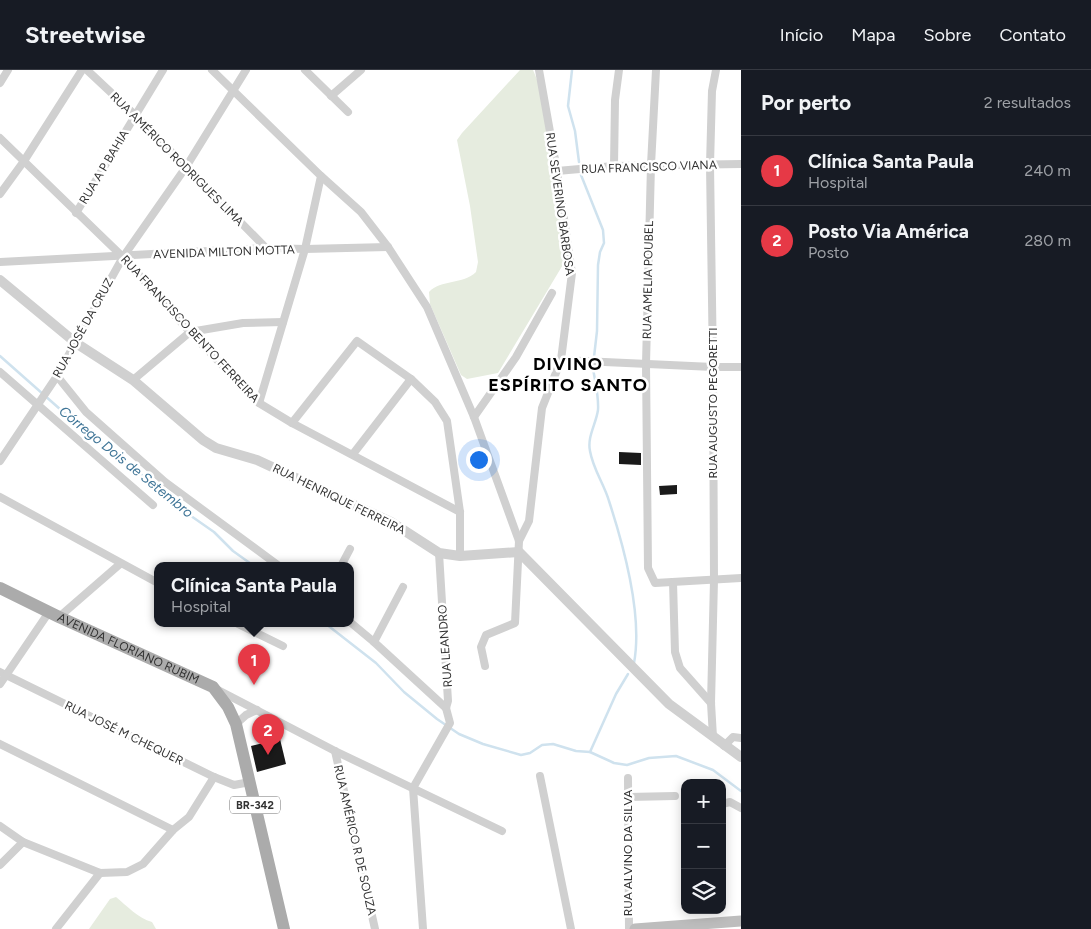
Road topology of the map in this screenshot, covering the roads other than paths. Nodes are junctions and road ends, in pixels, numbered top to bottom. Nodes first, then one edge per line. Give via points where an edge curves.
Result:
1 (8, 70) edge
2 (82, 70) edge
3 (87, 70) edge
4 (163, 70) edge
5 (212, 70) edge
6 (246, 70) edge
7 (305, 70) edge
8 (361, 70) edge
9 (539, 70) edge
10 (619, 70) edge
11 (656, 70) edge
12 (716, 70) edge
13 (0, 83) edge
14 (234, 92) junction
15 (331, 96) junction
16 (348, 112) dead end
17 (135, 115) junction
18 (0, 138) edge
19 (24, 162) junction
20 (651, 164) junction
21 (741, 164) edge
22 (710, 165) junction
23 (614, 166) junction
24 (186, 167) junction
25 (557, 171) junction
26 (321, 176) junction
27 (0, 194) edge
28 (76, 213) junction
29 (388, 247) junction
30 (266, 248) junction
31 (305, 249) junction
32 (123, 256) junction
33 (0, 262) edge
34 (0, 280) edge
35 (552, 293) dead end
36 (283, 322) junction
37 (190, 332) junction
38 (76, 343) junction
39 (561, 360) junction
40 (646, 364) junction
41 (713, 367) junction
42 (741, 367) edge
43 (0, 372) edge
44 (57, 376) junction
45 (411, 379) junction
46 (133, 380) junction
47 (38, 403) junction
48 (259, 403) junction
49 (474, 417) junction
50 (292, 423) junction
51 (353, 454) junction
52 (0, 460) edge
53 (0, 497) edge
54 (153, 505) dead end
55 (460, 512) junction
56 (519, 546) junction
57 (350, 549) dead end
58 (439, 553) junction
59 (460, 556) junction
60 (274, 562) edge
61 (343, 562) edge
62 (120, 564) junction
63 (741, 578) edge
64 (714, 580) junction
65 (154, 581) edge
66 (673, 582) junction
67 (403, 587) dead end
68 (0, 588) edge
69 (54, 615) junction
70 (354, 625) edge
71 (244, 627) edge
72 (374, 642) junction
73 (283, 646) dead end
74 (485, 666) dead end
75 (3, 674) edge
76 (0, 684) edge
77 (212, 688) junction
78 (712, 703) junction
79 (446, 708) junction
80 (257, 710) junction
81 (236, 724) junction
82 (713, 737) junction
83 (741, 738) edge
84 (0, 744) edge
85 (724, 746) junction
86 (335, 750) junction
87 (741, 757) edge
88 (540, 776) dead end
89 (214, 777) junction
90 (628, 778) dead end
91 (250, 782) junction
92 (412, 788) junction
93 (675, 796) dead end
94 (628, 797) junction
95 (726, 803) edge
96 (741, 808) edge
97 (0, 826) edge
98 (173, 830) junction
99 (502, 831) dead end
100 (23, 842) junction
101 (0, 865) edge
102 (100, 874) junction
103 (739, 919) edge
104 (56, 929) edge
105 (284, 929) edge
106 (375, 929) edge
107 (423, 929) edge
108 (571, 929) edge
109 (629, 929) edge
110 (634, 929) edge

1 - 13 street
2 - 19 street
3 - 17 street, RUA AMÉRICO RODRIGUES LIMA
4 - 17 street, RUA A P BAHIA
5 - 14 street
6 - 14 street, RUA JOSÉ DA CRUZ
7 - 15 street
8 - 15 street
9 - 25 street, RUA SEVERINO BARBOSA
10 - 23 street
11 - 20 street, RUA AMELIA POUBEL
12 - 22 street, RUA AUGUSTO PEGORETTI via 712,91
14 - 24 street, RUA JOSÉ DA CRUZ
14 - 26 street
15 - 16 street
17 - 24 street, RUA AMÉRICO RODRIGUES LIMA
17 - 28 street, RUA A P BAHIA
18 - 19 street, RUA FRANCISCO BENTO FERREIRA
19 - 27 street
19 - 28 street, RUA FRANCISCO BENTO FERREIRA
20 - 22 street, RUA FRANCISCO VIANA
20 - 23 street, RUA FRANCISCO VIANA
20 - 40 street, RUA AMELIA POUBEL
21 - 22 street, RUA FRANCISCO VIANA
22 - 41 street, RUA AUGUSTO PEGORETTI
23 - 25 street, RUA FRANCISCO VIANA
24 - 30 street, RUA AMÉRICO RODRIGUES LIMA
24 - 32 street, RUA JOSÉ DA CRUZ
25 - 39 street, RUA SEVERINO BARBOSA via 572,273
26 - 29 street via 362,212
26 - 31 street
28 - 32 street, RUA FRANCISCO BENTO FERREIRA
29 - 31 street, AVENIDA MILTON MOTTA
29 - 49 street via 427,307
30 - 31 street, AVENIDA MILTON MOTTA
30 - 32 street, AVENIDA MILTON MOTTA
31 - 36 street
32 - 33 street, AVENIDA MILTON MOTTA
32 - 37 street, RUA FRANCISCO BENTO FERREIRA
32 - 38 street, RUA JOSÉ DA CRUZ
34 - 38 street, RUA HENRIQUE FERREIRA
35 - 49 street via 516,356
36 - 37 street via 243,323
36 - 48 street
37 - 46 street
37 - 48 street, RUA FRANCISCO BENTO FERREIRA
38 - 44 street, RUA JOSÉ DA CRUZ
38 - 46 street, RUA HENRIQUE FERREIRA
39 - 40 street
39 - 56 street, RUA SEVERINO BARBOSA via 542,408 529,521
40 - 41 street
40 - 66 street, RUA AMELIA POUBEL via 648,568 655,583
41 - 42 street
41 - 64 street, RUA AUGUSTO PEGORETTI
43 - 47 street
44 - 47 street, RUA JOSÉ DA CRUZ
44 - 60 street via 86,412 165,482
45 - 50 street via 357,341
45 - 51 street
45 - 55 street via 436,402 447,421
46 - 58 street, RUA HENRIQUE FERREIRA via 216,448 258,460 392,522
47 - 52 street, RUA JOSÉ DA CRUZ
47 - 54 street
48 - 50 street, RUA FRANCISCO BENTO FERREIRA
49 - 56 street
50 - 51 street, RUA FRANCISCO BENTO FERREIRA
51 - 55 street, RUA FRANCISCO BENTO FERREIRA
53 - 62 street
55 - 59 street
56 - 59 street, RUA HENRIQUE FERREIRA
56 - 74 street via 515,623 486,635 481,647
56 - 82 street via 668,704
57 - 61 street
58 - 59 street, RUA HENRIQUE FERREIRA
58 - 79 street, RUA LEANDRO
62 - 65 street
62 - 69 street
63 - 64 street, RUA AMELIA POUBEL
64 - 66 street, RUA AMELIA POUBEL
64 - 78 street, RUA AUGUSTO PEGORETTI
66 - 78 street via 675,652 680,668
67 - 72 street
68 - 69 main road, AVENIDA FLORIANO RUBIM / BR-342
69 - 75 street
69 - 77 main road, AVENIDA FLORIANO RUBIM / BR-342
70 - 72 street
71 - 73 street
72 - 79 street
75 - 76 street
75 - 89 street, RUA JOSÉ M CHEQUER
77 - 80 street, AVENIDA FLORIANO RUBIM
77 - 81 main road, BR-342 via 228,707
78 - 82 street, RUA AUGUSTO PEGORETTI
79 - 92 street, RUA LEANDRO via 450,723
80 - 81 street
80 - 86 street, AVENIDA FLORIANO RUBIM
81 - 91 main road, BR-342
82 - 85 street
83 - 85 street via 733,737
84 - 98 street
85 - 87 street
86 - 92 street, AVENIDA FLORIANO RUBIM
86 - 106 street, RUA AMÉRICO R DE SOUZA
88 - 108 street
89 - 91 street, RUA JOSÉ M CHEQUER via 234,785
89 - 98 street via 190,817
90 - 94 street, RUA ALVINO DA SILVA
91 - 105 main road, BR-342
92 - 99 street, AVENIDA FLORIANO RUBIM
92 - 107 street
93 - 94 street
94 - 109 street, RUA ALVINO DA SILVA
95 - 96 street
97 - 100 street
98 - 102 street via 143,864 127,872
100 - 101 street
100 - 102 street
102 - 104 street
103 - 110 main road

